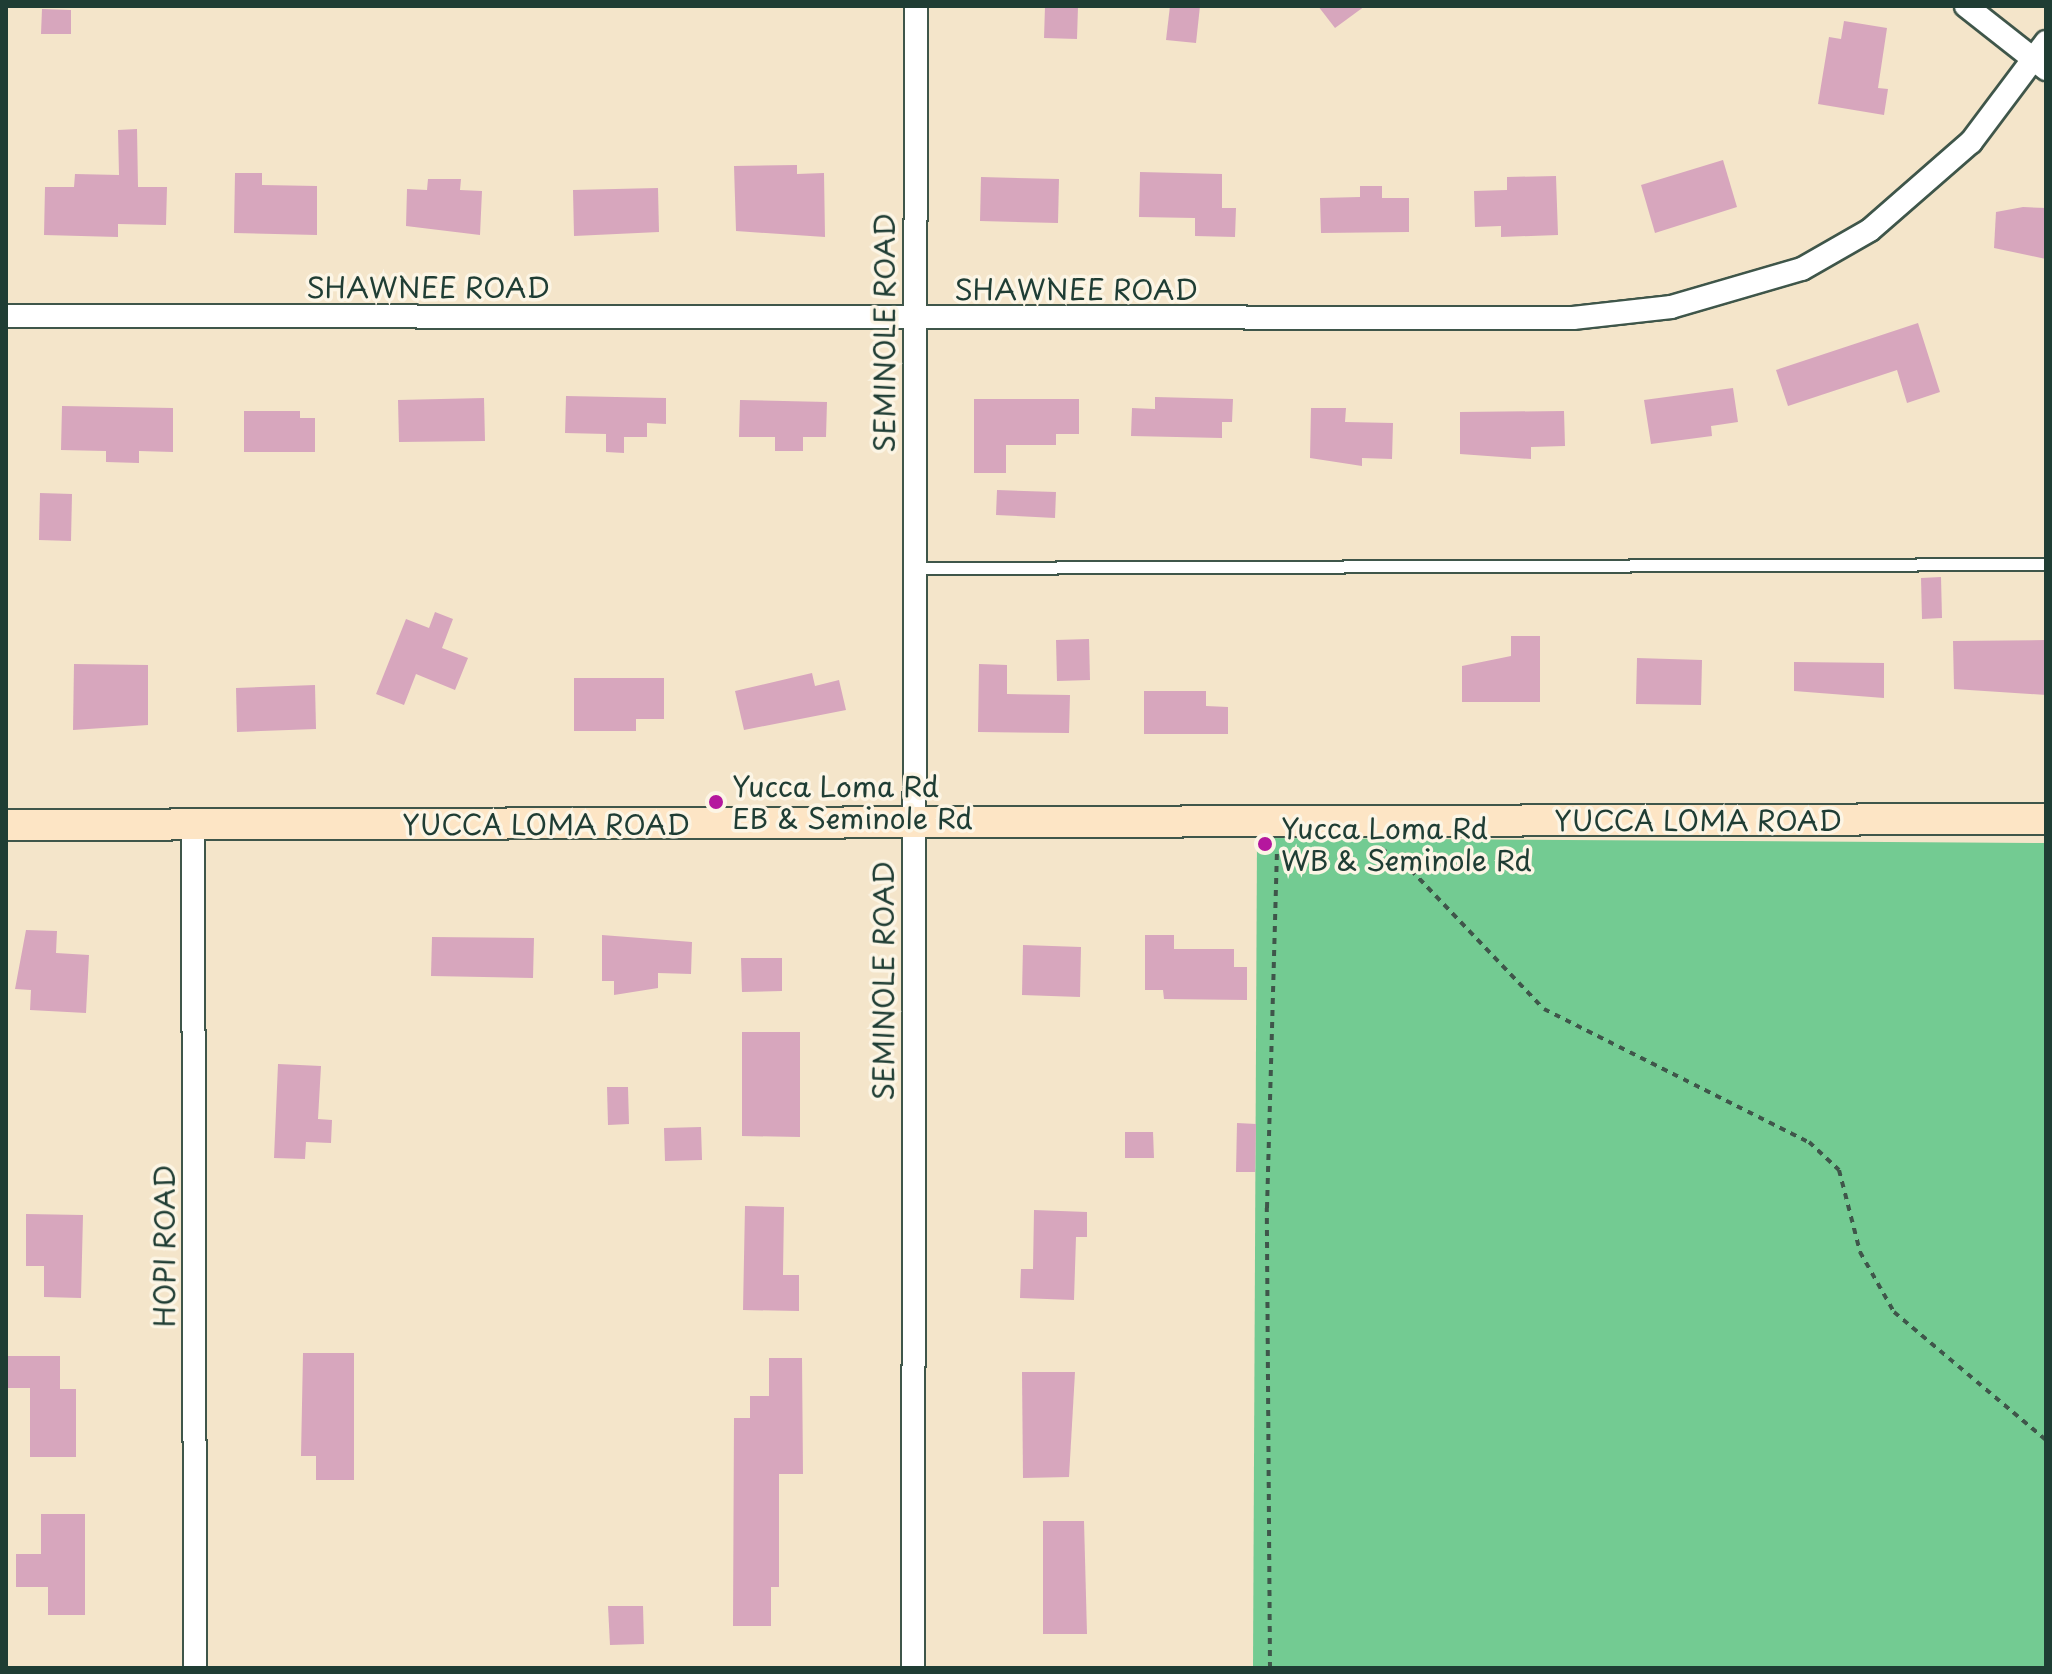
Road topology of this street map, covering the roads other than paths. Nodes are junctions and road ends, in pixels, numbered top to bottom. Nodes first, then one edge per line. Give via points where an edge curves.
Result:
1 (916, 6) edge
2 (1966, 6) edge
3 (2046, 42) edge
4 (2039, 65) edge
5 (6, 316) edge
6 (913, 319) junction
7 (2046, 564) edge
8 (914, 568) junction
9 (2046, 819) edge
10 (913, 823) junction
11 (193, 824) junction
12 (6, 825) edge
13 (195, 1668) edge
14 (913, 1668) edge

1 - 6 street, SEMINOLE ROAD
2 - 4 street
3 - 4 street, SHAWNEE ROAD
4 - 6 street, SHAWNEE ROAD via 1971,142 1881,222 1802,269 1713,298 1573,318
5 - 6 street, SHAWNEE ROAD
6 - 8 street, SEMINOLE ROAD
7 - 8 lane
8 - 10 street, SEMINOLE ROAD
9 - 10 main road, YUCCA LOMA ROAD
10 - 11 main road, YUCCA LOMA ROAD
10 - 14 street, SEMINOLE ROAD
11 - 12 main road, YUCCA LOMA ROAD
11 - 13 street, HOPI ROAD

